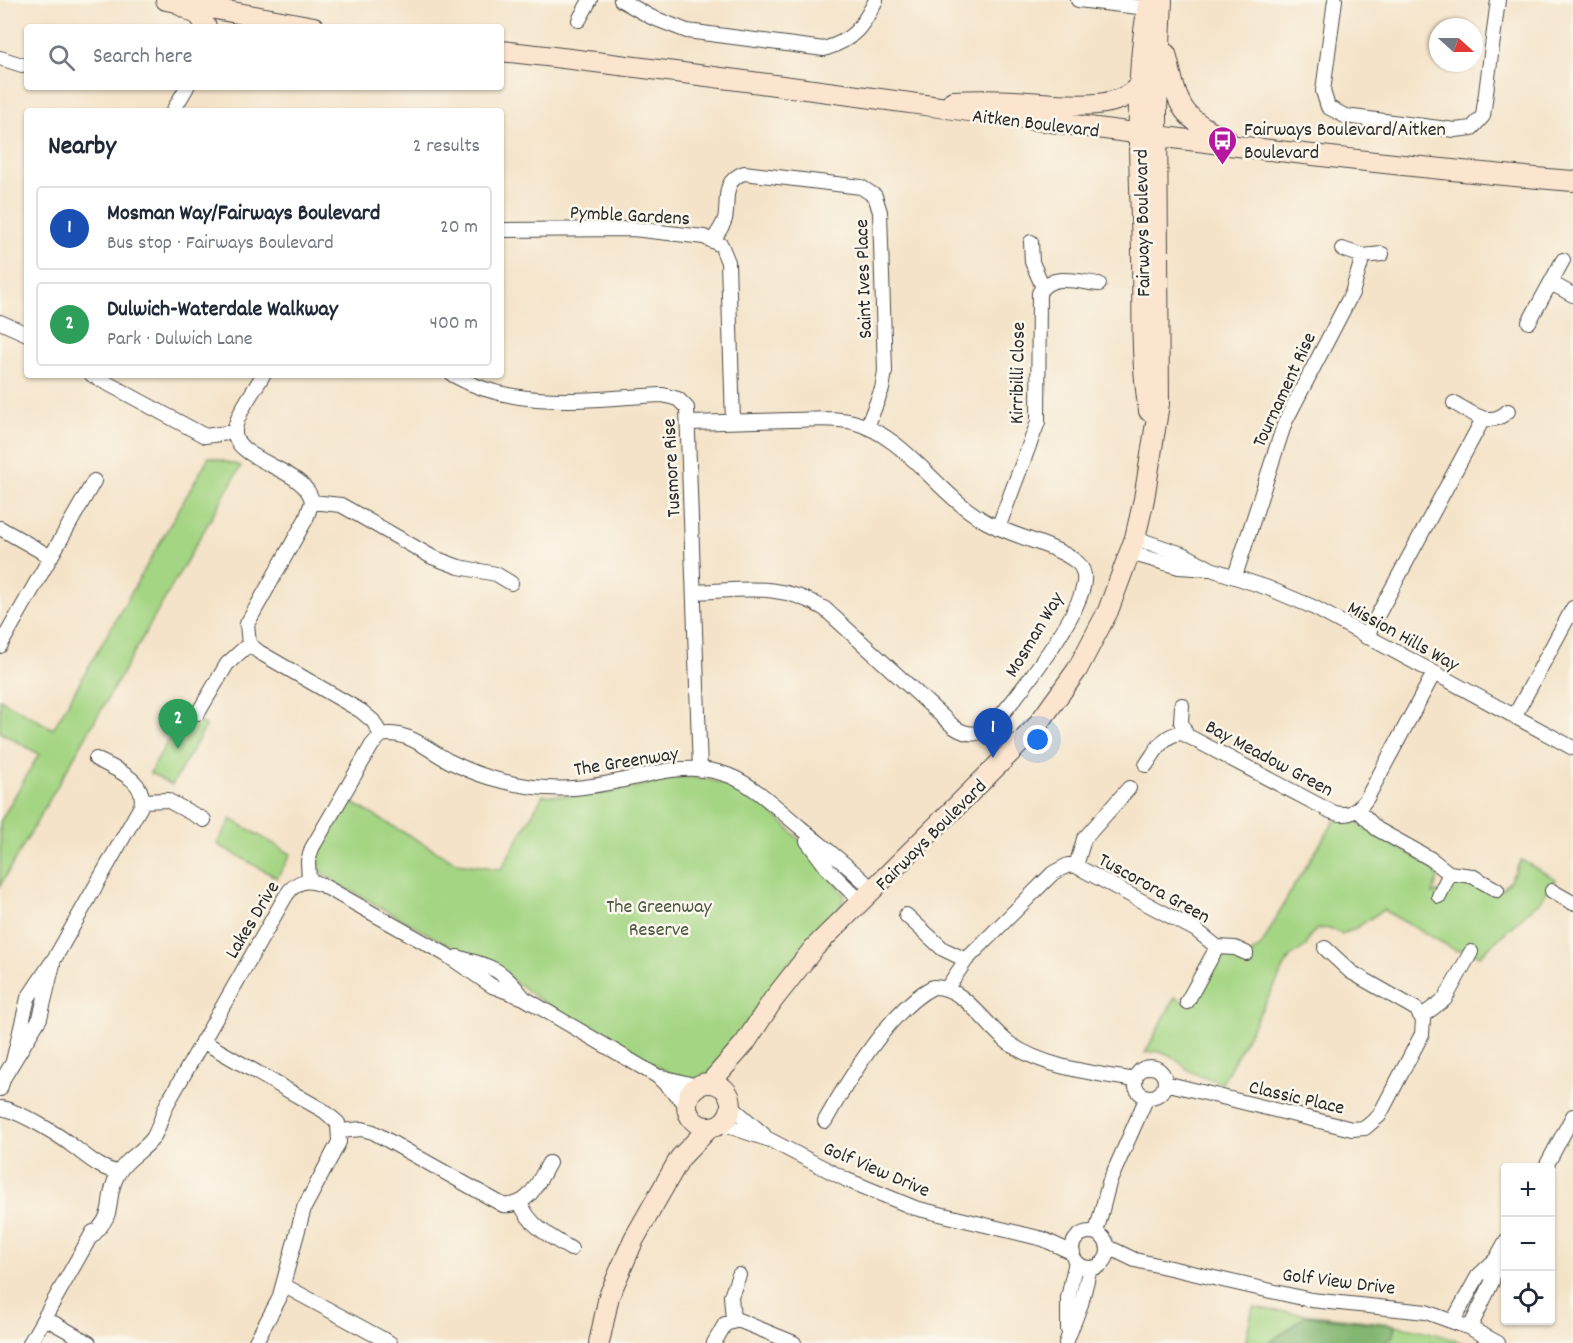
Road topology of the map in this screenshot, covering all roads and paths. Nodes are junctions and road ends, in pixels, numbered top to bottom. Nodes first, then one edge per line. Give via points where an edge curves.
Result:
1 (169, 0) edge
2 (251, 0) edge
3 (590, 0) edge
4 (621, 0) edge
5 (876, 0) edge
6 (1078, 0) edge
7 (1335, 0) edge
8 (1498, 0) edge
9 (1155, 3) edge
10 (273, 20) junction
11 (579, 20) dead end
12 (204, 24) edge
13 (296, 24) edge
14 (504, 51) edge
15 (2, 62) edge
16 (22, 65) dead end
17 (1141, 81) junction
18 (185, 90) edge
19 (906, 104) junction
20 (175, 108) edge
21 (1149, 135) junction
22 (1248, 148) junction
23 (1573, 181) edge
24 (504, 230) edge
25 (713, 240) junction
26 (1031, 242) dead end
27 (1342, 249) dead end
28 (1382, 254) dead end
29 (1363, 256) junction
30 (1563, 260) dead end
31 (1551, 283) junction
32 (1042, 285) junction
33 (1099, 285) dead end
34 (1573, 295) edge
35 (0, 322) edge
36 (1529, 322) dead end
37 (24, 333) edge
38 (99, 378) edge
39 (261, 378) edge
40 (459, 378) edge
41 (1454, 403) dead end
42 (1508, 411) dead end
43 (1483, 419) junction
44 (733, 422) junction
45 (690, 423) junction
46 (867, 427) junction
47 (235, 432) junction
48 (94, 481) dead end
49 (312, 502) junction
50 (0, 528) edge
51 (998, 528) junction
52 (1132, 545) junction
53 (51, 556) junction
54 (1235, 576) junction
55 (511, 583) dead end
56 (694, 592) junction
57 (1573, 608) edge
58 (1366, 637) junction
59 (249, 644) junction
60 (0, 646) edge
61 (1434, 674) junction
62 (1182, 705) dead end
63 (198, 713) dead end
64 (1514, 717) junction
65 (1186, 734) junction
66 (381, 735) junction
67 (1573, 748) edge
68 (96, 759) dead end
69 (1146, 765) dead end
70 (700, 770) junction
71 (1129, 788) dead end
72 (142, 801) junction
73 (1358, 810) junction
74 (204, 820) dead end
75 (1076, 866) junction
76 (1450, 873) junction
77 (309, 880) junction
78 (1497, 890) dead end
79 (1551, 891) dead end
80 (867, 896) junction
81 (1439, 896) dead end
82 (1573, 903) edge
83 (906, 915) dead end
84 (1217, 947) junction
85 (1325, 948) dead end
86 (1471, 952) dead end
87 (1246, 953) dead end
88 (966, 960) junction
89 (946, 988) junction
90 (1187, 1002) dead end
91 (1422, 1016) junction
92 (202, 1041) junction
93 (745, 1042) junction
94 (657, 1076) junction
95 (1135, 1080) junction
96 (1165, 1083) junction
97 (704, 1085) junction
98 (0, 1089) edge
99 (1147, 1097) junction
100 (730, 1100) junction
101 (0, 1104) edge
102 (688, 1111) junction
103 (1573, 1116) edge
104 (825, 1121) dead end
105 (716, 1126) junction
106 (340, 1131) junction
107 (770, 1140) junction
108 (680, 1158) junction
109 (549, 1163) dead end
110 (1547, 1163) edge
111 (114, 1169) junction
112 (520, 1203) junction
113 (1096, 1233) junction
114 (1108, 1247) junction
115 (571, 1249) dead end
116 (1501, 1250) edge
117 (1075, 1251) junction
118 (1496, 1259) junction
119 (1135, 1260) junction
120 (1103, 1262) junction
121 (1090, 1268) junction
122 (740, 1275) dead end
123 (283, 1285) junction
124 (45, 1318) junction
125 (734, 1320) junction
126 (1453, 1320) junction
127 (1470, 1328) junction
128 (1067, 1338) edge
129 (30, 1343) edge
130 (89, 1343) edge
131 (255, 1343) edge
132 (390, 1343) edge
133 (599, 1343) edge
134 (714, 1343) edge
135 (794, 1343) edge
136 (1498, 1343) edge

1 - 10 street
1 - 12 street via 192,9
2 - 10 street via 257,10
3 - 11 street
4 - 5 street via 687,31 824,49 843,44 854,35
6 - 9 street
7 - 8 street via 1323,91 1328,107 1345,116 1455,130 1472,128 1483,116
9 - 17 street, Fairways Boulevard
9 - 21 street, Fairways Boulevard
9 - 22 street via 1175,89 1185,113 1204,129
10 - 13 street
14 - 19 street, Aitken Boulevard
15 - 16 street
17 - 19 street via 1127,95 1085,106 964,100
17 - 21 street, Fairways Boulevard
18 - 20 street
19 - 21 street, Aitken Boulevard
21 - 22 street, Aitken Boulevard
21 - 52 street, Fairways Boulevard via 1152,324 1159,404
22 - 23 street, Aitken Boulevard
24 - 25 street, Pymble Gardens via 626,229
25 - 44 street, Pymble Gardens via 724,250 728,262
25 - 46 street, Saint Ives Place via 725,218 727,188 744,173 851,186 875,196 880,212 885,371
26 - 32 street, Kirribilli Close via 1032,262
27 - 29 street
28 - 29 street
29 - 54 street, Tournament Rise via 1352,293 1281,432
30 - 31 street
31 - 34 street
31 - 36 street
32 - 33 street via 1056,280
32 - 51 street, Kirribilli Close via 1037,302 1038,422
35 - 37 street
38 - 47 street via 205,436
39 - 47 street
40 - 45 street, Tusmore Rise via 482,390 521,399 671,396 687,408
41 - 43 street
42 - 43 street via 1497,420
43 - 58 street
44 - 45 street, Mosman Way
44 - 46 street, Mosman Way via 829,419
45 - 56 street, Tusmore Rise
46 - 51 street, Mosman Way via 897,446 972,513
47 - 49 street via 244,449 306,486
48 - 53 street
49 - 55 street via 341,505 432,557 496,574
49 - 59 street via 249,617
50 - 53 street
51 - 56 street, Mosman Way via 1073,559 1083,570 1084,578 1079,596 1047,655 993,725 977,734 954,727 813,601 782,590
52 - 54 street, Mission Hills Way via 1179,567 1211,569
52 - 80 street, Fairways Boulevard via 1108,611 1054,705 1010,755
53 - 60 street
54 - 58 street, Mission Hills Way via 1313,607
56 - 70 street, Tusmore Rise
57 - 64 street
58 - 61 street, Mission Hills Way
59 - 63 street via 227,664
59 - 66 street via 361,711
61 - 64 street, Mission Hills Way
61 - 73 street
62 - 65 street, Bay Meadow Green via 1180,722
64 - 67 street, Mission Hills Way
65 - 69 street, Bay Meadow Green via 1167,738
65 - 73 street, Bay Meadow Green via 1330,811 1344,815
66 - 70 street, The Greenway via 402,735 464,768 544,789 597,787 655,773
66 - 77 street via 312,848
68 - 72 street via 135,783
70 - 80 street, The Greenway via 746,783 772,801 828,869
71 - 75 street via 1084,839
72 - 74 street via 166,800
72 - 98 street via 56,956 40,1018
73 - 76 street via 1377,829
75 - 84 street, Tuscorora Green via 1196,930
75 - 88 street, Tuscorora Green via 1068,865 1053,873
76 - 78 street via 1472,876
76 - 81 street
77 - 92 street, Lakes Drive via 288,891
77 - 94 street, Lakes Drive via 445,954 498,970 524,998
79 - 82 street
80 - 93 street, Fairways Boulevard via 789,978
83 - 88 street via 936,945
84 - 87 street, Tuscorora Green
84 - 90 street, Tuscorora Green
85 - 91 street via 1351,972 1410,1005
86 - 91 street via 1445,999
88 - 89 street, Tuscorora Green
89 - 95 street via 959,995 994,1031 1022,1052 1052,1063
89 - 104 street via 925,991 886,1030 859,1064
91 - 96 street, Classic Place via 1424,1025 1419,1040 1379,1116 1365,1128 1352,1129
92 - 106 street via 324,1111
92 - 111 street, Lakes Drive via 152,1139
93 - 97 street, Fairways Boulevard
93 - 100 street, Fairways Boulevard
94 - 97 street, Lakes Drive
94 - 102 street, Lakes Drive
95 - 96 street via 1143,1068 1154,1067 1162,1073
95 - 99 street via 1139,1093
96 - 99 street via 1157,1096
97 - 100 street via 723,1088
97 - 102 street via 691,1091
99 - 113 street via 1109,1183
100 - 105 street via 730,1114
100 - 107 street, Golf View Drive
101 - 111 street
102 - 105 street via 695,1123
102 - 108 street
103 - 110 street
105 - 107 street, Golf View Drive
105 - 108 street
106 - 112 street via 373,1132 496,1202 509,1206
106 - 123 street via 337,1147 304,1208
107 - 117 street, Golf View Drive via 847,1180 915,1208 1043,1239
108 - 133 street via 624,1260 609,1296
109 - 112 street via 530,1195
111 - 124 street, Lakes Drive via 108,1218 89,1239
112 - 115 street via 535,1227
113 - 114 street
113 - 117 street via 1085,1233
114 - 119 street, Golf View Drive
114 - 120 street
116 - 118 street
117 - 121 street
117 - 128 street
118 - 126 street via 1478,1276
118 - 127 street via 1492,1282
119 - 120 street, Golf View Drive
119 - 126 street, Golf View Drive via 1311,1300 1404,1308
120 - 121 street
121 - 128 street
122 - 125 street via 731,1296
123 - 131 street
123 - 132 street
124 - 129 street, Lakes Drive
124 - 130 street
125 - 134 street via 720,1330
125 - 135 street via 745,1320
126 - 127 street, Golf View Drive
127 - 136 street, Golf View Drive

